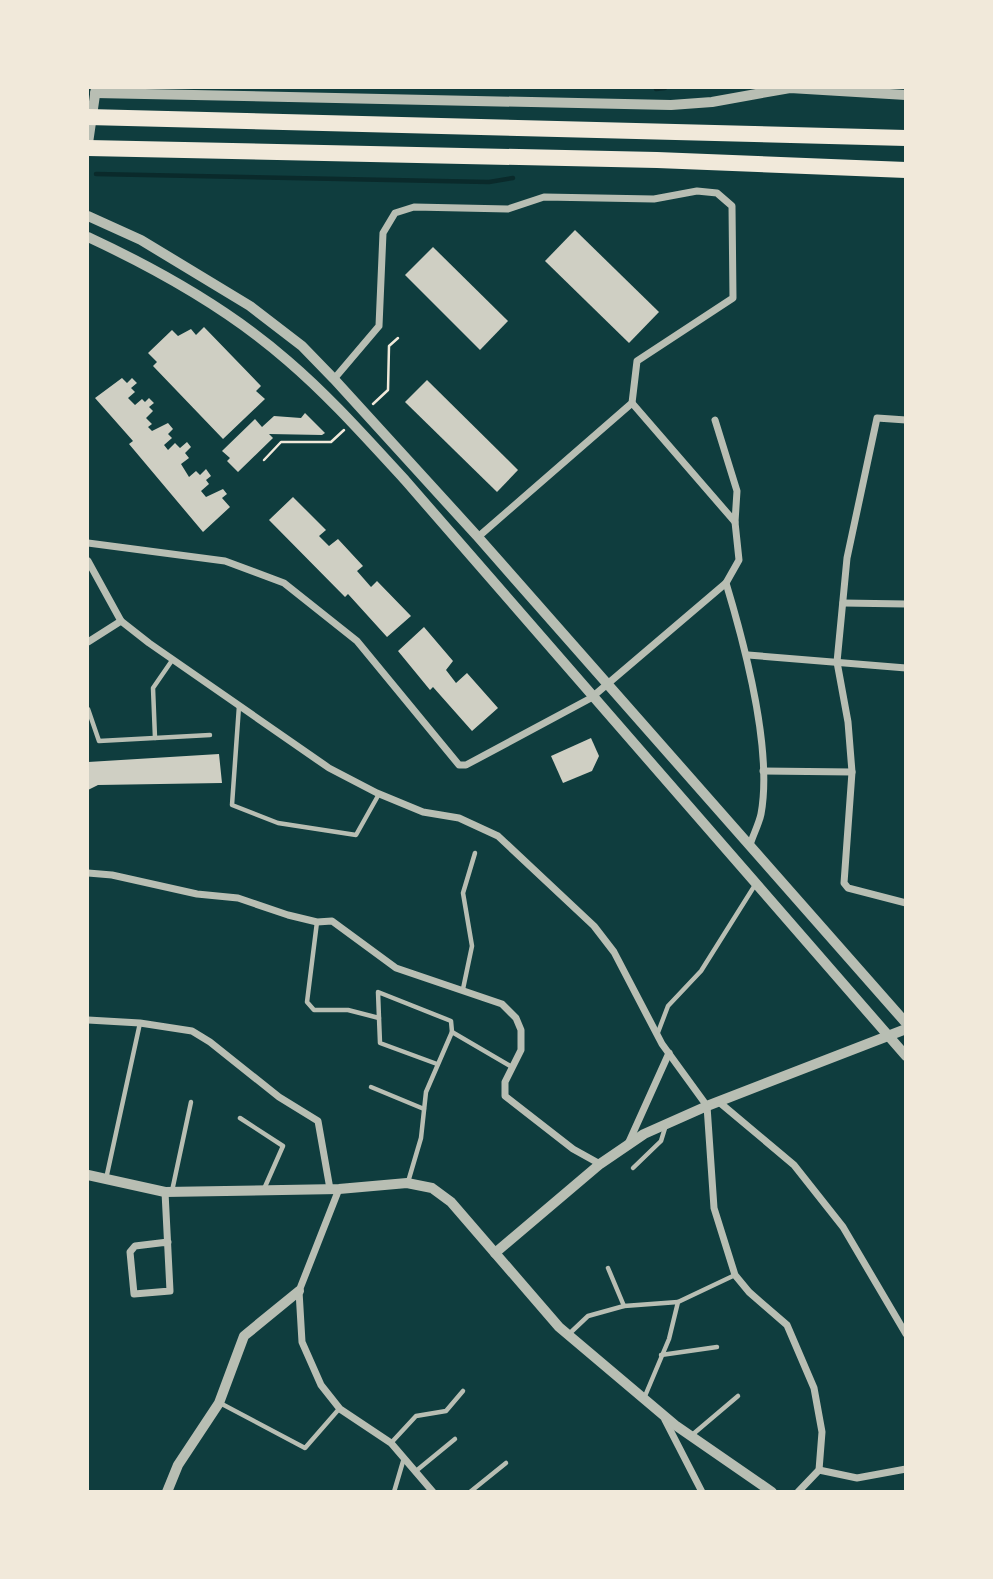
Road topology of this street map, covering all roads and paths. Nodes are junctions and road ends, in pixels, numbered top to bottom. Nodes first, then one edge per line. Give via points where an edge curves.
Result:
1 (95, 90) edge
2 (905, 95) edge
3 (88, 117) edge
4 (905, 138) edge
5 (88, 145) edge
6 (905, 170) edge
7 (88, 216) edge
8 (88, 237) edge
9 (334, 379) junction
10 (632, 403) junction
11 (716, 420) dead end
12 (905, 420) edge
13 (736, 522) junction
14 (478, 537) junction
15 (88, 543) edge
16 (88, 561) edge
17 (726, 583) junction
18 (843, 603) junction
19 (905, 604) edge
20 (121, 621) junction
21 (88, 642) edge
22 (748, 655) junction
23 (173, 659) junction
24 (837, 662) junction
25 (905, 668) edge
26 (607, 684) junction
27 (591, 698) junction
28 (239, 706) junction
29 (88, 709) edge
30 (211, 735) dead end
31 (155, 738) junction
32 (764, 771) junction
33 (852, 772) junction
34 (379, 794) junction
35 (750, 845) junction
36 (475, 853) dead end
37 (88, 873) edge
38 (755, 884) junction
39 (905, 902) edge
40 (317, 922) junction
41 (463, 989) junction
42 (379, 1018) junction
43 (88, 1020) edge
44 (140, 1023) junction
45 (905, 1023) edge
46 (905, 1029) edge
47 (452, 1032) junction
48 (888, 1035) junction
49 (657, 1036) junction
50 (669, 1053) junction
51 (905, 1056) edge
52 (437, 1064) junction
53 (512, 1067) junction
54 (371, 1087) dead end
55 (191, 1102) dead end
56 (719, 1102) junction
57 (707, 1106) junction
58 (424, 1109) junction
59 (240, 1118) dead end
60 (666, 1124) junction
61 (628, 1144) junction
62 (600, 1164) junction
63 (632, 1168) dead end
64 (88, 1175) edge
65 (106, 1179) junction
66 (407, 1183) junction
67 (335, 1189) junction
68 (264, 1190) junction
69 (168, 1192) junction
70 (168, 1242) junction
71 (495, 1253) junction
72 (608, 1268) dead end
73 (735, 1275) junction
74 (299, 1291) junction
75 (678, 1302) junction
76 (624, 1306) junction
77 (905, 1334) edge
78 (569, 1335) junction
79 (717, 1347) dead end
80 (661, 1355) junction
81 (463, 1391) dead end
82 (645, 1396) junction
83 (738, 1396) dead end
84 (219, 1403) junction
85 (340, 1409) junction
86 (662, 1413) junction
87 (692, 1435) junction
88 (455, 1439) dead end
89 (391, 1443) junction
90 (405, 1457) junction
91 (506, 1463) dead end
92 (905, 1469) edge
93 (819, 1470) junction
94 (416, 1471) junction
95 (167, 1492) edge
96 (394, 1492) edge
97 (433, 1492) edge
98 (470, 1492) edge
99 (702, 1492) edge
100 (772, 1492) edge
101 (798, 1492) edge

1 - 2 street via 671,105 790,88
1 - 5 street
3 - 4 highway
5 - 6 highway
7 - 9 street via 141,240 250,306 302,346
8 - 27 street via 189,289 288,360 405,480
9 - 10 street via 379,326 383,233 395,213 414,207 508,209 544,197 654,199 697,191 717,193 732,206 733,298 637,361
9 - 14 street
10 - 13 street
10 - 14 street
11 - 13 street via 737,491
12 - 18 street via 877,418 847,558
13 - 17 street via 739,560
14 - 26 street
15 - 27 street via 225,561 284,583 357,641 459,765
16 - 20 street
17 - 22 street
17 - 26 street
18 - 19 street
18 - 24 street
20 - 21 street
20 - 23 street
22 - 24 street
22 - 32 street
23 - 28 street
23 - 31 lane via 153,688
24 - 25 street
24 - 33 street
26 - 27 street
26 - 35 street
27 - 38 street
28 - 34 street via 329,768
28 - 34 lane via 232,805 278,823 356,835
29 - 31 lane via 99,741
30 - 31 lane
32 - 33 street
32 - 35 street via 761,815
33 - 39 street via 844,883 848,888
34 - 49 street via 424,812 480,826 514,847 614,952
35 - 45 street
36 - 41 lane via 463,893 472,946
37 - 40 street via 238,898
38 - 48 street
38 - 49 lane via 701,971 668,1006
40 - 41 street via 332,922 396,968
40 - 42 lane via 307,1002 314,1010 348,1010
41 - 53 street via 502,1004 516,1017 522,1050
42 - 47 lane via 378,992 451,1021
42 - 52 lane via 380,1043
43 - 44 street
44 - 65 lane
44 - 67 street via 192,1031 318,1121
46 - 48 street
47 - 52 lane
47 - 53 lane
48 - 51 street
48 - 56 street
49 - 50 street
50 - 57 street
50 - 61 street
52 - 58 lane
53 - 62 street via 504,1090 511,1102
54 - 58 lane
55 - 69 lane
56 - 57 street
56 - 77 street via 811,1186 843,1227
57 - 60 street
57 - 73 street via 714,1208
58 - 66 lane via 421,1138
59 - 68 lane via 283,1146
60 - 61 street
60 - 63 lane via 661,1141
61 - 62 street
62 - 71 street
64 - 65 street
65 - 69 street
66 - 67 street
66 - 71 street via 432,1188 451,1202
67 - 68 street
67 - 74 street
68 - 69 street
69 - 70 street
70 - 70 street via 170,1291 134,1294 130,1252 135,1246
71 - 78 street
72 - 76 lane
73 - 75 lane
73 - 93 street via 787,1325 814,1388 822,1432
74 - 84 street via 244,1336
74 - 85 street via 302,1342 321,1385
75 - 76 lane
75 - 80 lane
76 - 78 lane via 589,1316
78 - 82 street
79 - 80 lane
80 - 82 lane
81 - 89 lane via 446,1411 416,1416
82 - 86 street
83 - 87 lane
84 - 85 lane via 305,1448
84 - 95 street via 178,1465
85 - 89 street
86 - 87 street
86 - 99 street
87 - 100 street
88 - 94 lane
89 - 90 street
90 - 94 street
90 - 96 lane
91 - 98 lane
92 - 93 street via 857,1478
93 - 101 street
94 - 97 street

